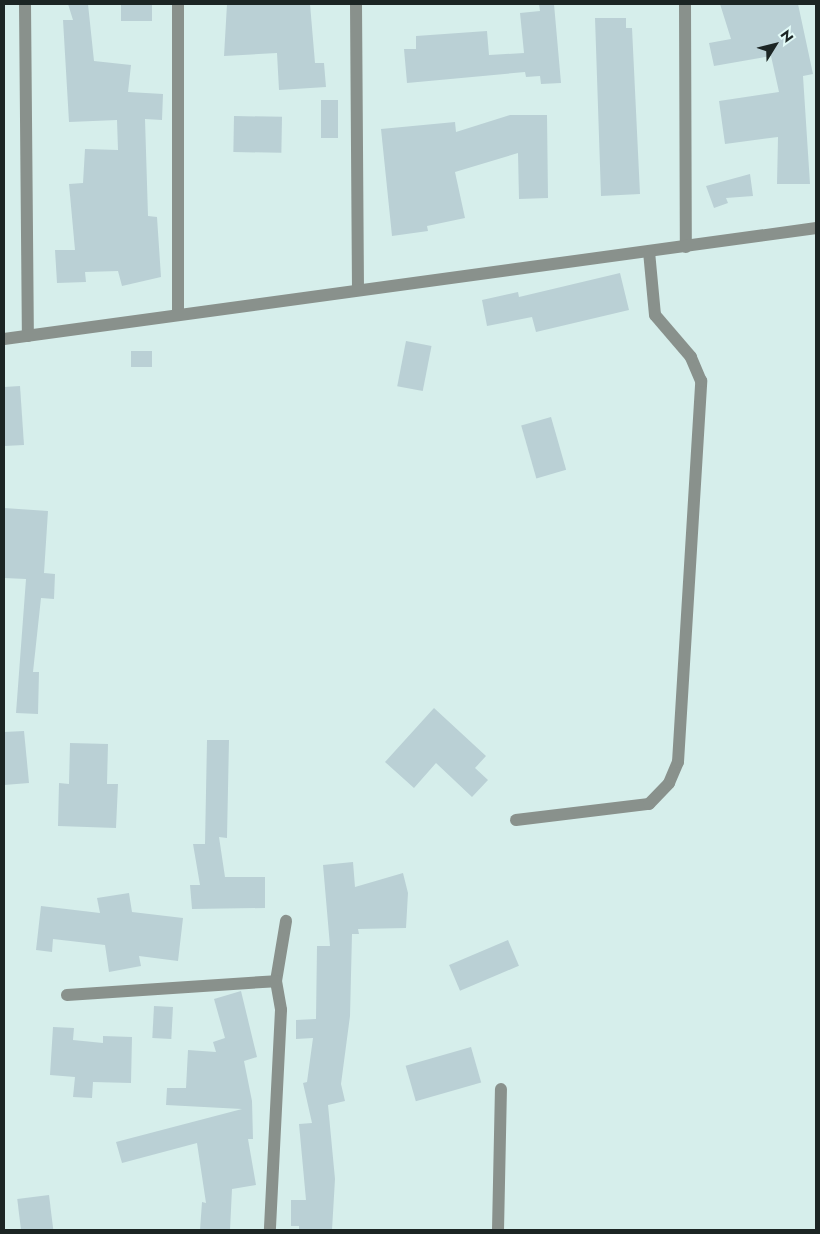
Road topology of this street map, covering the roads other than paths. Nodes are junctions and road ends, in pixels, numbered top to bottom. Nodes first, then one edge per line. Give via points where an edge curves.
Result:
1 (25, 4) edge
2 (178, 4) edge
3 (356, 4) edge
4 (685, 4) edge
5 (816, 228) edge
6 (686, 247) junction
7 (649, 252) junction
8 (358, 290) junction
9 (178, 315) junction
10 (28, 336) junction
11 (4, 339) edge
12 (516, 820) dead end
13 (286, 921) dead end
14 (276, 981) junction
15 (67, 995) dead end
16 (501, 1089) dead end
17 (270, 1230) edge
18 (498, 1230) edge

1 - 10 street
2 - 9 street
3 - 8 street
4 - 6 street
5 - 6 street
6 - 7 street
7 - 8 street
7 - 12 street via 655,315 691,357 701,380 678,762 669,783 648,804
8 - 9 street
9 - 10 street
10 - 11 street
13 - 14 street
14 - 15 street
14 - 17 street via 281,1010
16 - 18 street

